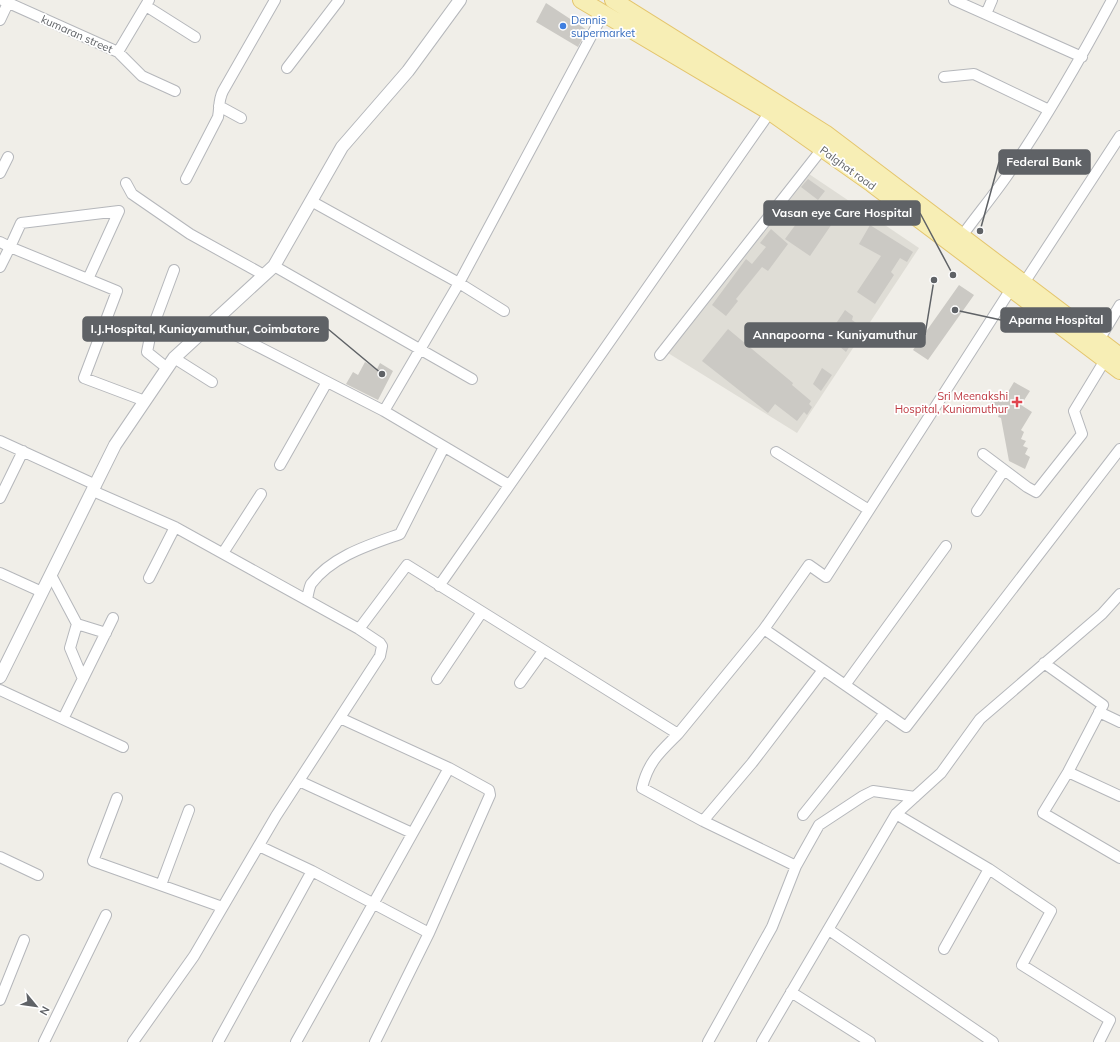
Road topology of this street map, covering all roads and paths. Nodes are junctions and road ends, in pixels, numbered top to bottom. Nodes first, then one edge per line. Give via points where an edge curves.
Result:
1 (276, 0) edge
2 (339, 0) edge
3 (460, 0) edge
4 (582, 0) edge
5 (613, 0) edge
6 (954, 0) edge
7 (992, 0) edge
8 (1112, 0) edge
9 (5, 1) edge
10 (147, 3) edge
11 (603, 14) junction
12 (986, 14) junction
13 (0, 20) edge
14 (195, 37) dead end
15 (118, 52) junction
16 (1082, 57) junction
17 (287, 68) dead end
18 (944, 77) dead end
19 (175, 91) dead end
20 (219, 106) junction
21 (1049, 110) junction
22 (770, 112) junction
23 (241, 118) dead end
24 (1120, 136) edge
25 (822, 149) junction
26 (8, 157) dead end
27 (0, 173) edge
28 (186, 179) dead end
29 (126, 183) dead end
30 (311, 201) junction
31 (0, 242) edge
32 (958, 242) junction
33 (10, 247) junction
34 (274, 266) junction
35 (0, 267) edge
36 (174, 270) dead end
37 (264, 275) junction
38 (88, 279) junction
39 (459, 283) junction
40 (1018, 286) junction
41 (1120, 305) edge
42 (504, 311) dead end
43 (212, 323) junction
44 (1099, 340) junction
45 (420, 349) junction
46 (660, 355) dead end
47 (174, 358) junction
48 (1112, 358) edge
49 (167, 368) junction
50 (1120, 371) edge
51 (472, 379) dead end
52 (212, 382) dead end
53 (326, 382) junction
54 (145, 401) junction
55 (384, 411) junction
56 (0, 441) edge
57 (444, 447) junction
58 (1120, 449) edge
59 (23, 451) junction
60 (776, 452) dead end
61 (983, 454) dead end
62 (280, 465) dead end
63 (1004, 470) junction
64 (509, 485) junction
65 (94, 488) junction
66 (261, 494) dead end
67 (0, 498) edge
68 (870, 510) junction
69 (977, 511) dead end
70 (175, 528) junction
71 (946, 546) dead end
72 (223, 553) junction
73 (0, 573) edge
74 (51, 575) junction
75 (149, 578) dead end
76 (439, 586) junction
77 (42, 592) junction
78 (1120, 594) edge
79 (307, 599) junction
80 (482, 612) junction
81 (113, 618) dead end
82 (77, 624) junction
83 (359, 629) junction
84 (764, 629) junction
85 (106, 634) junction
86 (543, 651) junction
87 (1044, 663) junction
88 (823, 670) junction
89 (1, 672) edge
90 (83, 679) junction
91 (437, 679) dead end
92 (520, 683) dead end
93 (844, 685) junction
94 (0, 690) edge
95 (1099, 712) junction
96 (885, 713) junction
97 (340, 718) junction
98 (63, 719) junction
99 (1120, 722) edge
100 (678, 734) junction
101 (123, 748) dead end
102 (449, 768) junction
103 (1068, 772) junction
104 (299, 781) junction
105 (1120, 796) edge
106 (915, 797) junction
107 (117, 798) dead end
108 (189, 810) dead end
109 (896, 814) junction
110 (803, 815) dead end
111 (703, 821) junction
112 (412, 833) junction
113 (259, 846) junction
114 (0, 857) edge
115 (1120, 858) edge
116 (796, 866) junction
117 (989, 869) junction
118 (312, 871) junction
119 (38, 874) dead end
120 (161, 885) junction
121 (373, 902) junction
122 (222, 907) junction
123 (106, 915) dead end
124 (829, 930) junction
125 (429, 933) junction
126 (24, 940) dead end
127 (944, 949) dead end
128 (790, 992) junction
129 (0, 1000) edge
130 (44, 1042) edge
131 (133, 1042) edge
132 (218, 1042) edge
133 (296, 1042) edge
134 (375, 1042) edge
135 (708, 1042) edge
136 (762, 1042) edge
137 (870, 1042) edge
138 (993, 1042) edge
139 (1099, 1042) edge

1 - 20 street via 223,91
2 - 17 street
3 - 30 street via 408,71 342,147
4 - 11 main road, Palghat road
5 - 32 main road, Palghat road via 825,133
6 - 12 street
7 - 12 street
8 - 16 street
9 - 13 street
9 - 15 street, kumaran street
10 - 14 street
10 - 15 street, kumaran street
11 - 22 main road, Palghat road
11 - 39 street
12 - 16 street
15 - 19 street via 142,76
16 - 21 street
18 - 21 street via 974,74
20 - 23 street
20 - 28 street via 218,118
21 - 32 street via 1011,170
22 - 25 main road, Palghat road
22 - 64 street
24 - 40 street
25 - 32 main road, Palghat road
25 - 46 street
26 - 27 street
29 - 37 street via 132,194 190,234
30 - 34 street
30 - 39 street
31 - 33 street
32 - 40 main road, Palghat road
33 - 35 street
33 - 38 street
33 - 38 street via 21,223 119,211
34 - 37 street
34 - 45 street
36 - 49 street via 151,332 147,352
37 - 43 street
38 - 54 street via 117,291 84,378
39 - 42 street
39 - 45 street
40 - 44 main road, Palghat road
40 - 48 main road, Palghat road
40 - 68 street
41 - 44 street
43 - 47 street
43 - 53 street
44 - 48 main road, Palghat road
45 - 51 street
45 - 55 street
47 - 49 street
47 - 52 street
48 - 50 main road, Palghat road
48 - 63 street via 1074,411 1082,434 1036,492
49 - 54 street
53 - 55 street
53 - 62 street
54 - 65 street via 115,445
55 - 57 street
56 - 59 street
57 - 64 street
57 - 79 street via 400,534 352,552 310,585
58 - 96 street via 906,728
59 - 65 street
59 - 67 street
60 - 68 street
61 - 63 street
63 - 69 street
64 - 76 street
65 - 70 street
65 - 74 street
66 - 72 street
68 - 84 street via 826,576 809,565
70 - 72 street
70 - 75 street
71 - 93 street
72 - 79 street
73 - 77 street
74 - 77 street
74 - 82 street
76 - 80 street
76 - 83 street via 406,565
77 - 89 street
78 - 87 street via 1102,614
79 - 83 street
80 - 86 street
80 - 91 street
81 - 85 street
82 - 85 street
82 - 90 street via 70,648
83 - 97 street via 380,643 382,650
84 - 88 street
84 - 100 street
85 - 90 street
86 - 92 street
86 - 100 street
87 - 95 street via 1103,705
87 - 106 street via 980,719 941,773
88 - 93 street
88 - 111 street via 752,763
90 - 98 street
93 - 96 street
94 - 98 street
95 - 99 street
95 - 103 street
96 - 110 street
97 - 102 street
97 - 104 street
98 - 101 street
100 - 111 street via 654,758 642,788
102 - 112 street
102 - 125 street via 482,785 489,790 490,795
103 - 105 street
103 - 115 street via 1043,813
104 - 112 street
104 - 113 street
106 - 109 street
106 - 116 street via 872,791 863,796 819,825
107 - 120 street via 93,861
108 - 120 street
109 - 117 street
109 - 124 street
111 - 116 street
112 - 121 street
113 - 118 street
113 - 122 street
114 - 119 street
116 - 135 street via 772,928
117 - 127 street
117 - 139 street via 1051,911 1022,965 1110,1020
118 - 121 street
118 - 132 street
120 - 122 street
121 - 125 street
121 - 133 street
122 - 131 street via 194,956
123 - 130 street
124 - 128 street
124 - 138 street
125 - 134 street
126 - 129 street
128 - 136 street
128 - 137 street

